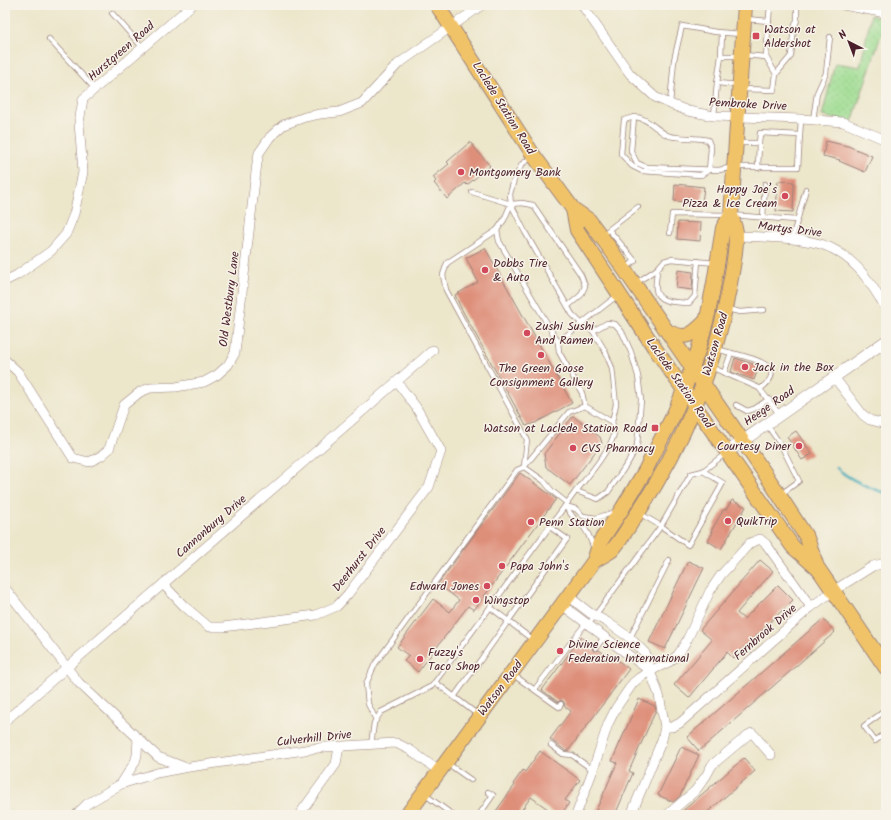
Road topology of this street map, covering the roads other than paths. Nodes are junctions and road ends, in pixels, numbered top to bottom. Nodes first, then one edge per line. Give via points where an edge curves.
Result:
1 (192, 5) edge
2 (437, 5) edge
3 (482, 5) edge
4 (582, 5) edge
5 (770, 5) edge
6 (797, 5) edge
7 (843, 5) edge
8 (745, 12) edge
9 (112, 13) dead end
10 (886, 13) edge
11 (769, 21) junction
12 (452, 26) junction
13 (722, 33) junction
14 (743, 34) junction
15 (830, 37) dead end
16 (49, 39) dead end
17 (142, 48) junction
18 (721, 56) junction
19 (741, 56) junction
20 (766, 57) junction
21 (776, 74) junction
22 (717, 83) junction
23 (739, 87) junction
24 (95, 89) junction
25 (670, 104) junction
26 (714, 116) junction
27 (737, 116) junction
28 (634, 117) junction
29 (801, 119) junction
30 (813, 120) junction
31 (800, 135) junction
32 (886, 140) edge
33 (735, 143) junction
34 (759, 143) junction
35 (534, 156) junction
36 (734, 167) junction
37 (758, 168) junction
38 (709, 170) junction
39 (765, 184) dead end
40 (806, 189) dead end
41 (472, 192) dead end
42 (511, 204) junction
43 (638, 207) dead end
44 (573, 209) junction
45 (730, 215) junction
46 (763, 217) junction
47 (796, 220) junction
48 (497, 230) junction
49 (605, 233) junction
50 (670, 233) dead end
51 (735, 236) junction
52 (792, 240) junction
53 (698, 261) junction
54 (718, 264) junction
55 (657, 269) junction
56 (5, 281) edge
57 (635, 284) junction
58 (620, 294) junction
59 (568, 306) junction
60 (726, 308) junction
61 (886, 308) edge
62 (764, 310) dead end
63 (706, 321) junction
64 (582, 324) junction
65 (593, 331) junction
66 (667, 331) junction
67 (886, 341) edge
68 (558, 342) junction
69 (715, 349) junction
70 (433, 350) dead end
71 (731, 352) junction
72 (5, 360) edge
73 (710, 367) junction
74 (692, 368) junction
75 (724, 373) junction
76 (834, 377) junction
77 (397, 382) junction
78 (703, 384) junction
79 (760, 389) junction
80 (684, 390) junction
81 (769, 399) junction
82 (695, 405) junction
83 (736, 405) dead end
84 (585, 406) junction
85 (780, 415) junction
86 (612, 422) junction
87 (766, 424) junction
88 (886, 424) edge
89 (743, 441) junction
90 (727, 452) junction
91 (524, 467) junction
92 (703, 471) junction
93 (576, 491) junction
94 (779, 495) junction
95 (566, 505) junction
96 (622, 509) junction
97 (638, 512) junction
98 (662, 526) junction
99 (550, 527) junction
100 (595, 558) junction
101 (669, 560) dead end
102 (886, 563) edge
103 (817, 567) junction
104 (163, 584) junction
105 (5, 588) edge
106 (833, 591) junction
107 (565, 601) junction
108 (490, 607) junction
109 (811, 607) junction
110 (596, 616) junction
111 (509, 621) junction
112 (587, 624) junction
113 (604, 637) junction
114 (630, 638) junction
115 (535, 641) junction
116 (596, 648) dead end
117 (66, 667) junction
118 (886, 668) edge
119 (650, 670) junction
120 (511, 673) junction
121 (435, 682) junction
122 (535, 689) junction
123 (454, 697) junction
124 (561, 704) dead end
125 (886, 710) edge
126 (479, 716) junction
127 (376, 720) junction
128 (5, 722) edge
129 (665, 727) junction
130 (886, 733) edge
131 (138, 738) junction
132 (371, 745) junction
133 (551, 745) dead end
134 (339, 747) junction
135 (771, 755) dead end
136 (442, 767) junction
137 (185, 768) junction
138 (593, 770) junction
139 (471, 780) dead end
140 (121, 784) junction
141 (488, 792) dead end
142 (422, 793) junction
143 (76, 815) edge
144 (299, 815) edge
145 (406, 815) edge
146 (453, 815) edge
147 (479, 815) edge
148 (576, 815) edge
149 (631, 815) edge
150 (667, 815) edge

1 - 17 street, Hurstgreen Road
2 - 12 main road, Laclede Station Road
3 - 12 street, Old Westbury Lane
4 - 25 street, Pembroke Drive via 630,74 655,96
5 - 11 lane
6 - 21 lane via 791,56
7 - 10 street
8 - 11 lane
8 - 14 main road, Watson Road
9 - 17 lane
11 - 20 lane
12 - 35 main road, Laclede Station Road
12 - 72 street, Old Westbury Lane via 398,64 362,103 339,112 305,117 283,125 270,137 259,153 235,353 228,365 217,375 204,382 150,388 140,392 124,405 109,449 89,462 73,458 18,372
13 - 14 lane
13 - 18 lane
13 - 25 lane via 682,26 674,60
14 - 19 main road, Watson Road
15 - 30 lane via 826,73 817,92
16 - 24 lane
17 - 24 street, Hurstgreen Road
18 - 19 lane
18 - 22 lane
19 - 20 lane
19 - 23 main road, Watson Road
20 - 21 lane
21 - 23 lane via 774,90
22 - 23 lane
22 - 26 lane
23 - 27 main road, Watson Road
24 - 56 street, Hurstgreen Road via 84,99 79,123 83,172 74,214 66,234 51,251
25 - 26 street, Pembroke Drive via 688,111
26 - 27 street, Pembroke Drive
27 - 29 street, Pembroke Drive
27 - 33 main road, Watson Road
28 - 38 lane via 641,117 668,136 708,140 711,148
28 - 38 lane via 631,151 637,163 646,167
28 - 38 lane via 624,120 621,154 632,166 642,171 701,176
29 - 30 street, Pembroke Drive
29 - 31 lane
30 - 32 street, Pembroke Drive via 843,122
31 - 34 lane via 760,133
31 - 37 lane via 798,168
33 - 34 lane
33 - 36 main road, Watson Road
34 - 37 lane
35 - 42 lane via 522,164 514,180 510,194
35 - 44 main road, Laclede Station Road
36 - 37 lane
36 - 38 lane
36 - 45 main road, Watson Road
39 - 46 lane
40 - 47 lane
41 - 42 lane
42 - 48 lane
42 - 59 lane
42 - 59 lane via 533,205 581,275 585,286 581,295
43 - 49 lane
44 - 49 main road, Laclede Station Road
44 - 58 main road, Laclede Station Road via 577,230
45 - 46 lane
45 - 50 lane via 672,214
45 - 51 main road, Watson Road via 736,231
45 - 54 main road, Watson Road via 723,228
46 - 47 lane
47 - 52 lane
48 - 68 lane via 499,241
48 - 91 lane via 447,263 443,275 446,290 527,438
49 - 57 main road, Laclede Station Road
51 - 52 street, Martys Drive
51 - 60 main road, Watson Road
52 - 61 street, Martys Drive via 823,244 834,249 866,277
53 - 54 lane
53 - 55 lane via 671,258
53 - 55 lane via 695,296 689,303 665,301 660,298 656,291
54 - 63 main road, Watson Road
55 - 57 lane
57 - 66 main road, Laclede Station Road
58 - 64 lane
58 - 80 main road, Laclede Station Road
59 - 64 lane
60 - 62 lane via 740,312
60 - 69 main road, Watson Road
63 - 66 main road via 688,336 683,337
63 - 74 main road, Watson Road
64 - 65 lane
64 - 68 lane
65 - 86 lane via 612,368 616,404
65 - 93 lane via 607,323 615,324 622,332 631,352 638,376 640,400 637,446 608,492 598,499
66 - 74 main road, Laclede Station Road
67 - 76 street, Heege Road
68 - 84 lane via 559,352 582,393
69 - 71 lane
69 - 73 main road, Watson Road
70 - 77 street, Cannonbury Drive
71 - 75 lane
71 - 79 lane via 765,363 770,368 770,380
73 - 75 lane
73 - 78 main road, Watson Road
74 - 78 main road, Laclede Station Road
74 - 80 main road, Watson Road
75 - 79 lane
76 - 85 street, Heege Road
76 - 88 street via 863,415 870,420
77 - 104 street, Cannonbury Drive
77 - 104 street, Deerhurst Drive via 416,407 441,451 429,487 337,606 316,614 209,627
78 - 82 main road, Watson Road
78 - 89 main road, Laclede Station Road
79 - 81 lane
80 - 82 main road, Laclede Station Road
80 - 96 main road, Watson Road via 653,457
81 - 83 lane via 747,411
81 - 85 lane
82 - 90 main road, Laclede Station Road
82 - 97 main road, Watson Road via 668,462
84 - 86 lane
84 - 91 lane via 569,412
85 - 87 street, Heege Road
86 - 93 lane via 614,432 609,446
87 - 89 street, Heege Road
87 - 94 lane via 799,481
89 - 90 street, Heege Road
89 - 94 main road, Laclede Station Road
90 - 92 lane
90 - 103 main road, Laclede Station Road via 793,548
91 - 95 lane via 544,481
91 - 127 lane via 517,470 375,664 366,684 368,704
92 - 98 lane via 691,474
92 - 98 lane via 723,483 688,545
93 - 95 lane
94 - 103 main road, Laclede Station Road via 807,538
95 - 96 lane via 576,509 583,516 596,518
95 - 99 lane
95 - 100 lane via 588,534
96 - 100 main road, Watson Road via 600,542
97 - 98 lane
97 - 100 main road, Watson Road via 612,550
98 - 110 lane
99 - 108 lane
99 - 111 lane via 567,539
100 - 107 main road, Watson Road
101 - 114 lane
102 - 106 street, Fernbrook Drive via 872,566
103 - 106 main road, Laclede Station Road
104 - 117 street, Cannonbury Drive
105 - 117 street
106 - 109 street, Fernbrook Drive
106 - 118 main road, Laclede Station Road
107 - 110 street
107 - 112 street
107 - 115 main road, Watson Road
108 - 111 lane
108 - 121 lane
109 - 119 street via 766,544 760,539 750,542 710,591 678,655
109 - 129 street, Fernbrook Drive via 680,723
110 - 112 lane
110 - 114 street
111 - 115 lane
111 - 123 lane
112 - 113 street
112 - 122 lane
113 - 116 lane
113 - 119 street
114 - 119 street via 645,653
115 - 120 main road, Watson Road
117 - 128 street, Cannonbury Drive
117 - 131 street via 79,683
119 - 129 street via 659,695
119 - 138 street via 633,683 616,708
120 - 122 lane
120 - 126 main road, Watson Road
121 - 123 lane
121 - 127 lane via 432,686 382,712
122 - 124 lane via 559,707
123 - 126 lane
125 - 130 lane via 864,726 875,741
126 - 136 main road, Watson Road
127 - 132 lane
129 - 149 street
131 - 137 street via 158,757
131 - 140 street via 135,762
132 - 134 street, Culverhill Drive
132 - 136 street, Culverhill Drive via 401,745
133 - 138 lane via 563,754 572,755
134 - 137 street, Culverhill Drive
134 - 144 street via 336,764
135 - 150 street via 752,733 748,735 712,765 695,791
136 - 139 lane
136 - 142 main road, Watson Road
137 - 140 street, Culverhill Drive
138 - 148 street
140 - 143 street via 87,804
141 - 147 lane via 493,795
142 - 145 main road, Watson Road
142 - 146 lane

